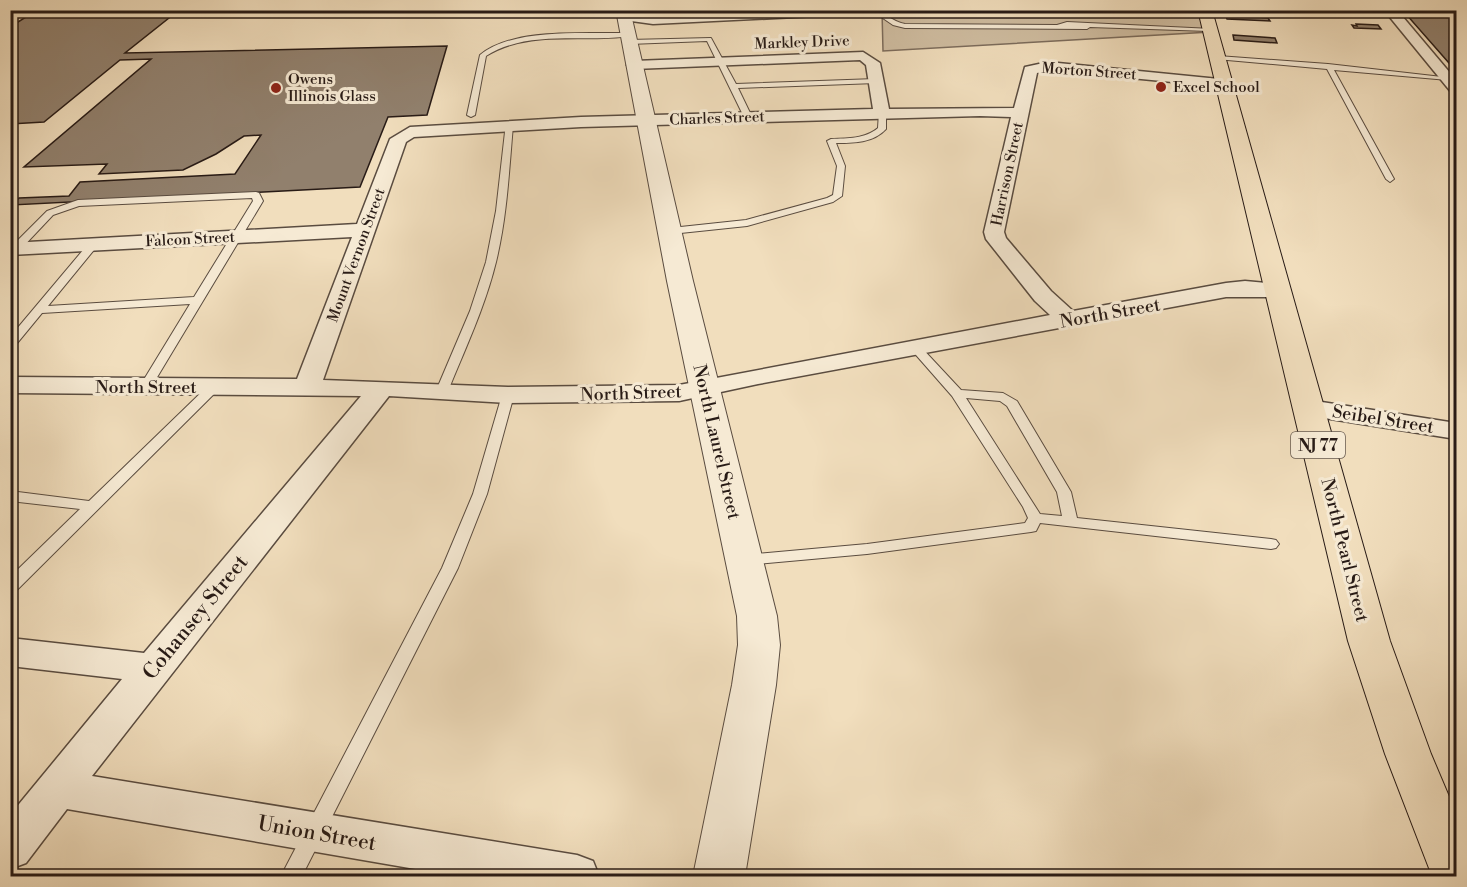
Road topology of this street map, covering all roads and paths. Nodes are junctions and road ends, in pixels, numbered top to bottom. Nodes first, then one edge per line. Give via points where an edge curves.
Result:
1 (856, 10) edge
2 (873, 10) edge
3 (1390, 10) edge
4 (1412, 10) edge
5 (1456, 14) edge
6 (631, 30) edge
7 (1214, 45) edge
8 (722, 61) junction
9 (1328, 66) junction
10 (1030, 72) joint
11 (876, 81) junction
12 (1452, 83) edge
13 (733, 86) junction
14 (1020, 113) junction
15 (882, 114) junction
16 (471, 115) dead end
17 (748, 117) junction
18 (645, 120) junction
19 (509, 125) junction
20 (413, 131) joint
21 (1390, 180) dead end
22 (364, 230) junction
23 (671, 231) junction
24 (236, 237) junction
25 (93, 245) junction
26 (13, 249) edge
27 (1279, 290) junction
28 (198, 300) junction
29 (37, 310) junction
30 (1069, 320) junction
31 (10, 345) edge
32 (915, 347) junction
33 (10, 385) edge
34 (146, 386) junction
35 (214, 387) junction
36 (307, 387) junction
37 (705, 387) junction
38 (382, 388) junction
39 (442, 391) junction
40 (508, 394) junction
41 (957, 394) junction
42 (1309, 408) junction
43 (1456, 431) edge
44 (10, 496) edge
45 (93, 506) junction
46 (1035, 518) junction
47 (1071, 522) junction
48 (1271, 544) dead end
49 (745, 560) junction
50 (10, 587) edge
51 (10, 652) edge
52 (153, 668) junction
53 (58, 789) junction
54 (316, 833) junction
55 (10, 849) edge
56 (1456, 872) edge
57 (291, 876) edge
58 (577, 876) edge
59 (719, 876) edge

1 - 6 street via 653,20
2 - 7 lane via 905,26 1067,24
3 - 12 street
4 - 5 street
6 - 8 street, Markley Drive
6 - 8 lane via 709,39
6 - 16 lane via 524,41 490,49 483,55
6 - 18 street, North Laurel Street
7 - 9 lane
7 - 10 street, Morton Street via 1033,68
7 - 27 main road, North Pearl Street / NJ 77
8 - 11 street, Markley Drive via 863,56 873,63
8 - 13 lane
9 - 12 lane
9 - 21 lane
10 - 14 street, Harrison Street
11 - 13 lane
11 - 15 street, Markley Drive
13 - 17 lane
14 - 15 street, Charles Street
14 - 30 street, Harrison Street via 994,232 1043,296
15 - 17 street, Charles Street
15 - 23 lane via 882,129 877,134 831,141 841,166 837,196 747,223
17 - 18 street, Charles Street
18 - 19 street, Charles Street
18 - 23 street, North Laurel Street
19 - 20 street, Charles Street
19 - 39 lane via 491,262
20 - 22 street, Mount Vernon Street via 398,139
22 - 24 street, Falcon Street
22 - 36 street, Mount Vernon Street
23 - 37 street, North Laurel Street
24 - 25 street, Falcon Street
24 - 26 lane via 258,201 256,195 78,203 50,213
24 - 28 lane
25 - 26 street, Falcon Street
25 - 29 lane
27 - 30 street, North Street via 1226,290
27 - 42 main road, North Pearl Street / NJ 77
28 - 29 lane
28 - 34 lane
29 - 31 lane
30 - 32 street, North Street
32 - 37 street, North Street
32 - 41 lane
33 - 34 street, North Street
34 - 35 street, North Street
35 - 36 street, North Street
35 - 45 lane
36 - 38 street, North Street
37 - 40 street, North Street via 679,393 635,395
37 - 49 street, North Laurel Street
38 - 39 street, North Street
38 - 52 street, Cohansey Street
39 - 40 street, North Street
40 - 54 lane via 480,494 450,568
41 - 46 lane
41 - 47 lane via 1003,398 1012,404 1064,492
42 - 43 street, Seibel Street
42 - 56 main road, North Pearl Street / NJ 77 via 1382,682
44 - 45 lane
45 - 50 lane
46 - 47 lane
46 - 49 lane via 1031,527 867,549
47 - 48 lane
49 - 59 street, North Laurel Street via 759,645
51 - 52 street
52 - 53 street, Cohansey Street
53 - 54 street, Union Street
53 - 55 street, Cohansey Street
54 - 57 lane
54 - 58 street, Union Street

